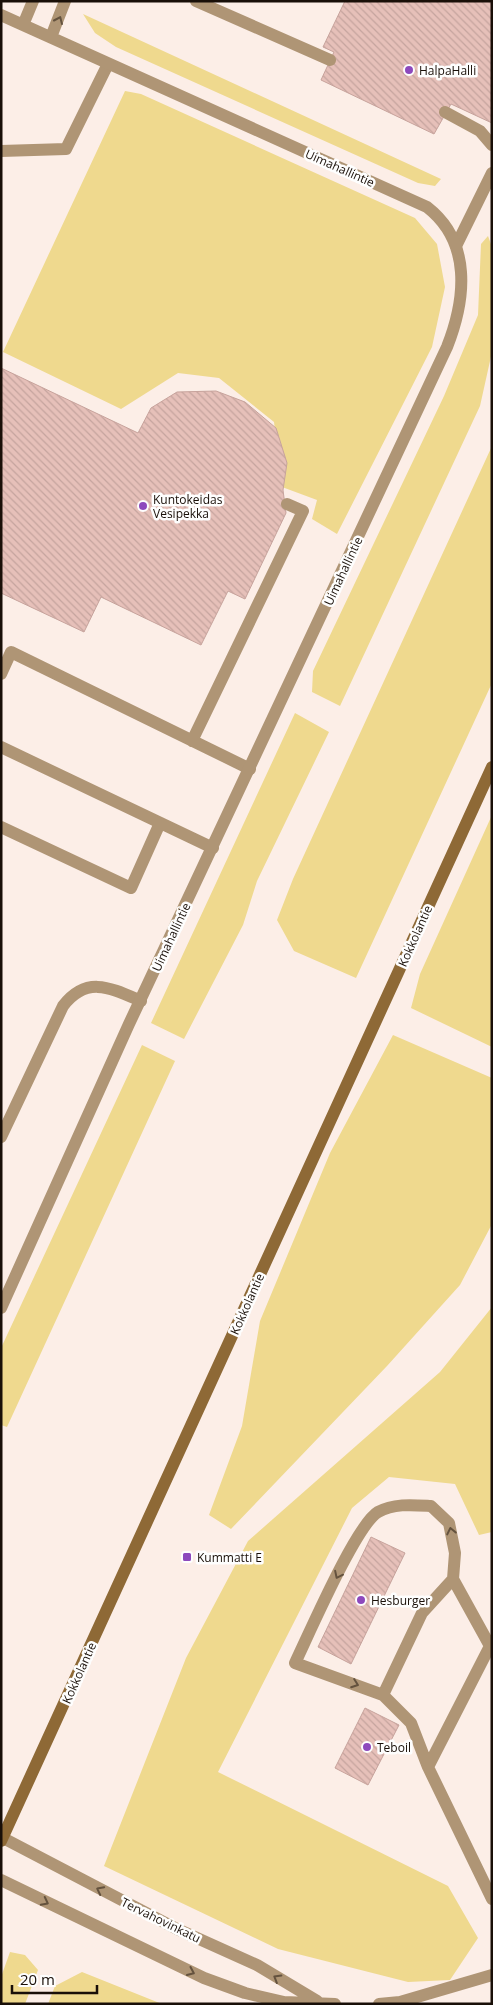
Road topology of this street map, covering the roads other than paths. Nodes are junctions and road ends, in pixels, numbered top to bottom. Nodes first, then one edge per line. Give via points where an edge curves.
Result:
1 (32, 1) edge
2 (65, 1) edge
3 (196, 1) edge
4 (1, 15) edge
5 (23, 25) junction
6 (51, 37) junction
7 (330, 60) dead end
8 (108, 64) junction
9 (445, 112) dead end
10 (492, 145) edge
11 (1, 151) edge
12 (492, 172) edge
13 (456, 246) junction
14 (287, 504) dead end
15 (1, 674) edge
16 (192, 740) junction
17 (1, 747) edge
18 (492, 767) edge
19 (250, 769) junction
20 (160, 824) junction
21 (1, 827) edge
22 (212, 848) junction
23 (140, 1001) junction
24 (1, 1137) edge
25 (1, 1308) edge
26 (453, 1579) junction
27 (383, 1695) junction
28 (428, 1767) junction
29 (2, 1840) edge
30 (1, 1880) edge
31 (492, 1899) edge
32 (492, 1975) edge
33 (319, 2003) edge
34 (335, 2004) edge
35 (379, 2004) edge

1 - 5 street
6 -> 2 street
3 - 7 street
4 - 5 street, Uimahallintie
5 - 6 street, Uimahallintie
6 - 8 street, Uimahallintie
8 - 11 street via 66,149
8 - 13 street, Uimahallintie via 427,207 441,218
9 - 10 street via 480,131
12 - 13 street
13 - 19 street, Uimahallintie via 462,284 459,309 447,347
14 - 16 street via 303,511
15 - 16 street via 12,652
16 - 19 street
17 - 20 street
18 - 29 main road, Kokkolantie
19 - 22 street, Uimahallintie
20 - 21 street via 131,888
20 - 22 street
22 - 23 street, Uimahallintie
23 - 24 street via 99,986 83,989 68,999
23 - 25 street, Uimahallintie
26 - 27 street via 422,1613
26 -> 27 street via 455,1553 449,1523 431,1506 401,1505 378,1512 356,1538 294,1663
26 - 28 street via 490,1646
27 - 28 street via 411,1723
28 - 31 street
33 -> 29 street, Tervahovinkatu via 257,1965 177,1929
30 -> 33 street, Tervahovinkatu via 204,1978 245,1993 284,2002
32 - 35 street via 400,2002
33 - 34 street, Tervahovinkatu

